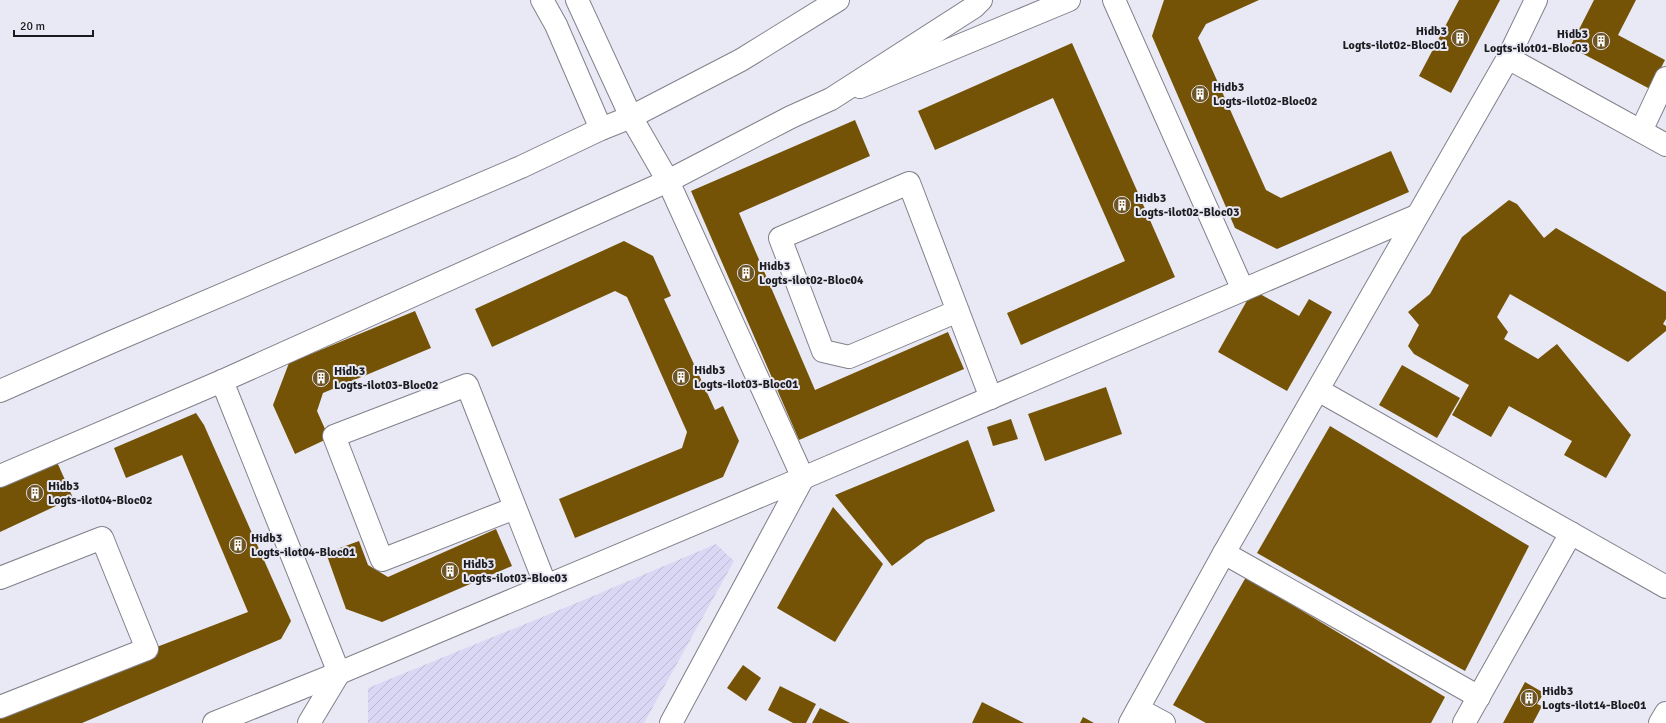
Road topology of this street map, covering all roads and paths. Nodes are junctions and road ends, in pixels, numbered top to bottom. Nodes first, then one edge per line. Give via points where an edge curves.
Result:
1 (542, 0) edge
2 (576, 0) edge
3 (838, 0) edge
4 (981, 0) edge
5 (1069, 0) edge
6 (1114, 0) edge
7 (1536, 0) edge
8 (1508, 58) junction
9 (1666, 78) edge
10 (831, 99) junction
11 (631, 117) junction
12 (601, 129) junction
13 (1641, 131) junction
14 (1666, 145) edge
15 (668, 181) junction
16 (1416, 216) junction
17 (1243, 290) junction
18 (958, 311) junction
19 (222, 381) junction
20 (1318, 390) junction
21 (0, 391) edge
22 (991, 398) junction
23 (0, 476) edge
24 (803, 478) junction
25 (515, 508) junction
26 (1571, 533) junction
27 (1224, 553) junction
28 (0, 578) edge
29 (546, 586) junction
30 (1666, 587) edge
31 (339, 673) junction
32 (1479, 697) junction
33 (0, 707) edge
34 (1666, 713) edge
35 (1134, 716) edge
36 (214, 723) edge
37 (309, 723) edge
38 (671, 723) edge
39 (1164, 723) edge
40 (1464, 723) edge
41 (1660, 723) edge

1 - 12 street via 556,25
2 - 11 street
3 - 11 street via 741,60
4 - 10 street
5 - 10 street
6 - 17 street
7 - 8 street
8 - 13 street
8 - 16 street
9 - 13 street
10 - 15 street
11 - 12 street
11 - 15 street
12 - 21 street via 522,167
13 - 14 street
15 - 19 street
15 - 24 street
16 - 17 street
16 - 20 street
17 - 22 street
18 - 18 street via 909,183 780,238 823,351 849,357
18 - 22 street
19 - 23 street
19 - 31 street
20 - 26 street
20 - 27 street
22 - 24 street
24 - 29 street
24 - 38 street
25 - 25 street via 468,385 334,436 382,560
25 - 29 street
26 - 30 street
26 - 32 street
27 - 32 street
27 - 35 street
28 - 33 street via 102,538 147,649
29 - 31 street
31 - 36 street
31 - 37 street
32 - 40 street
34 - 41 street
35 - 39 street

